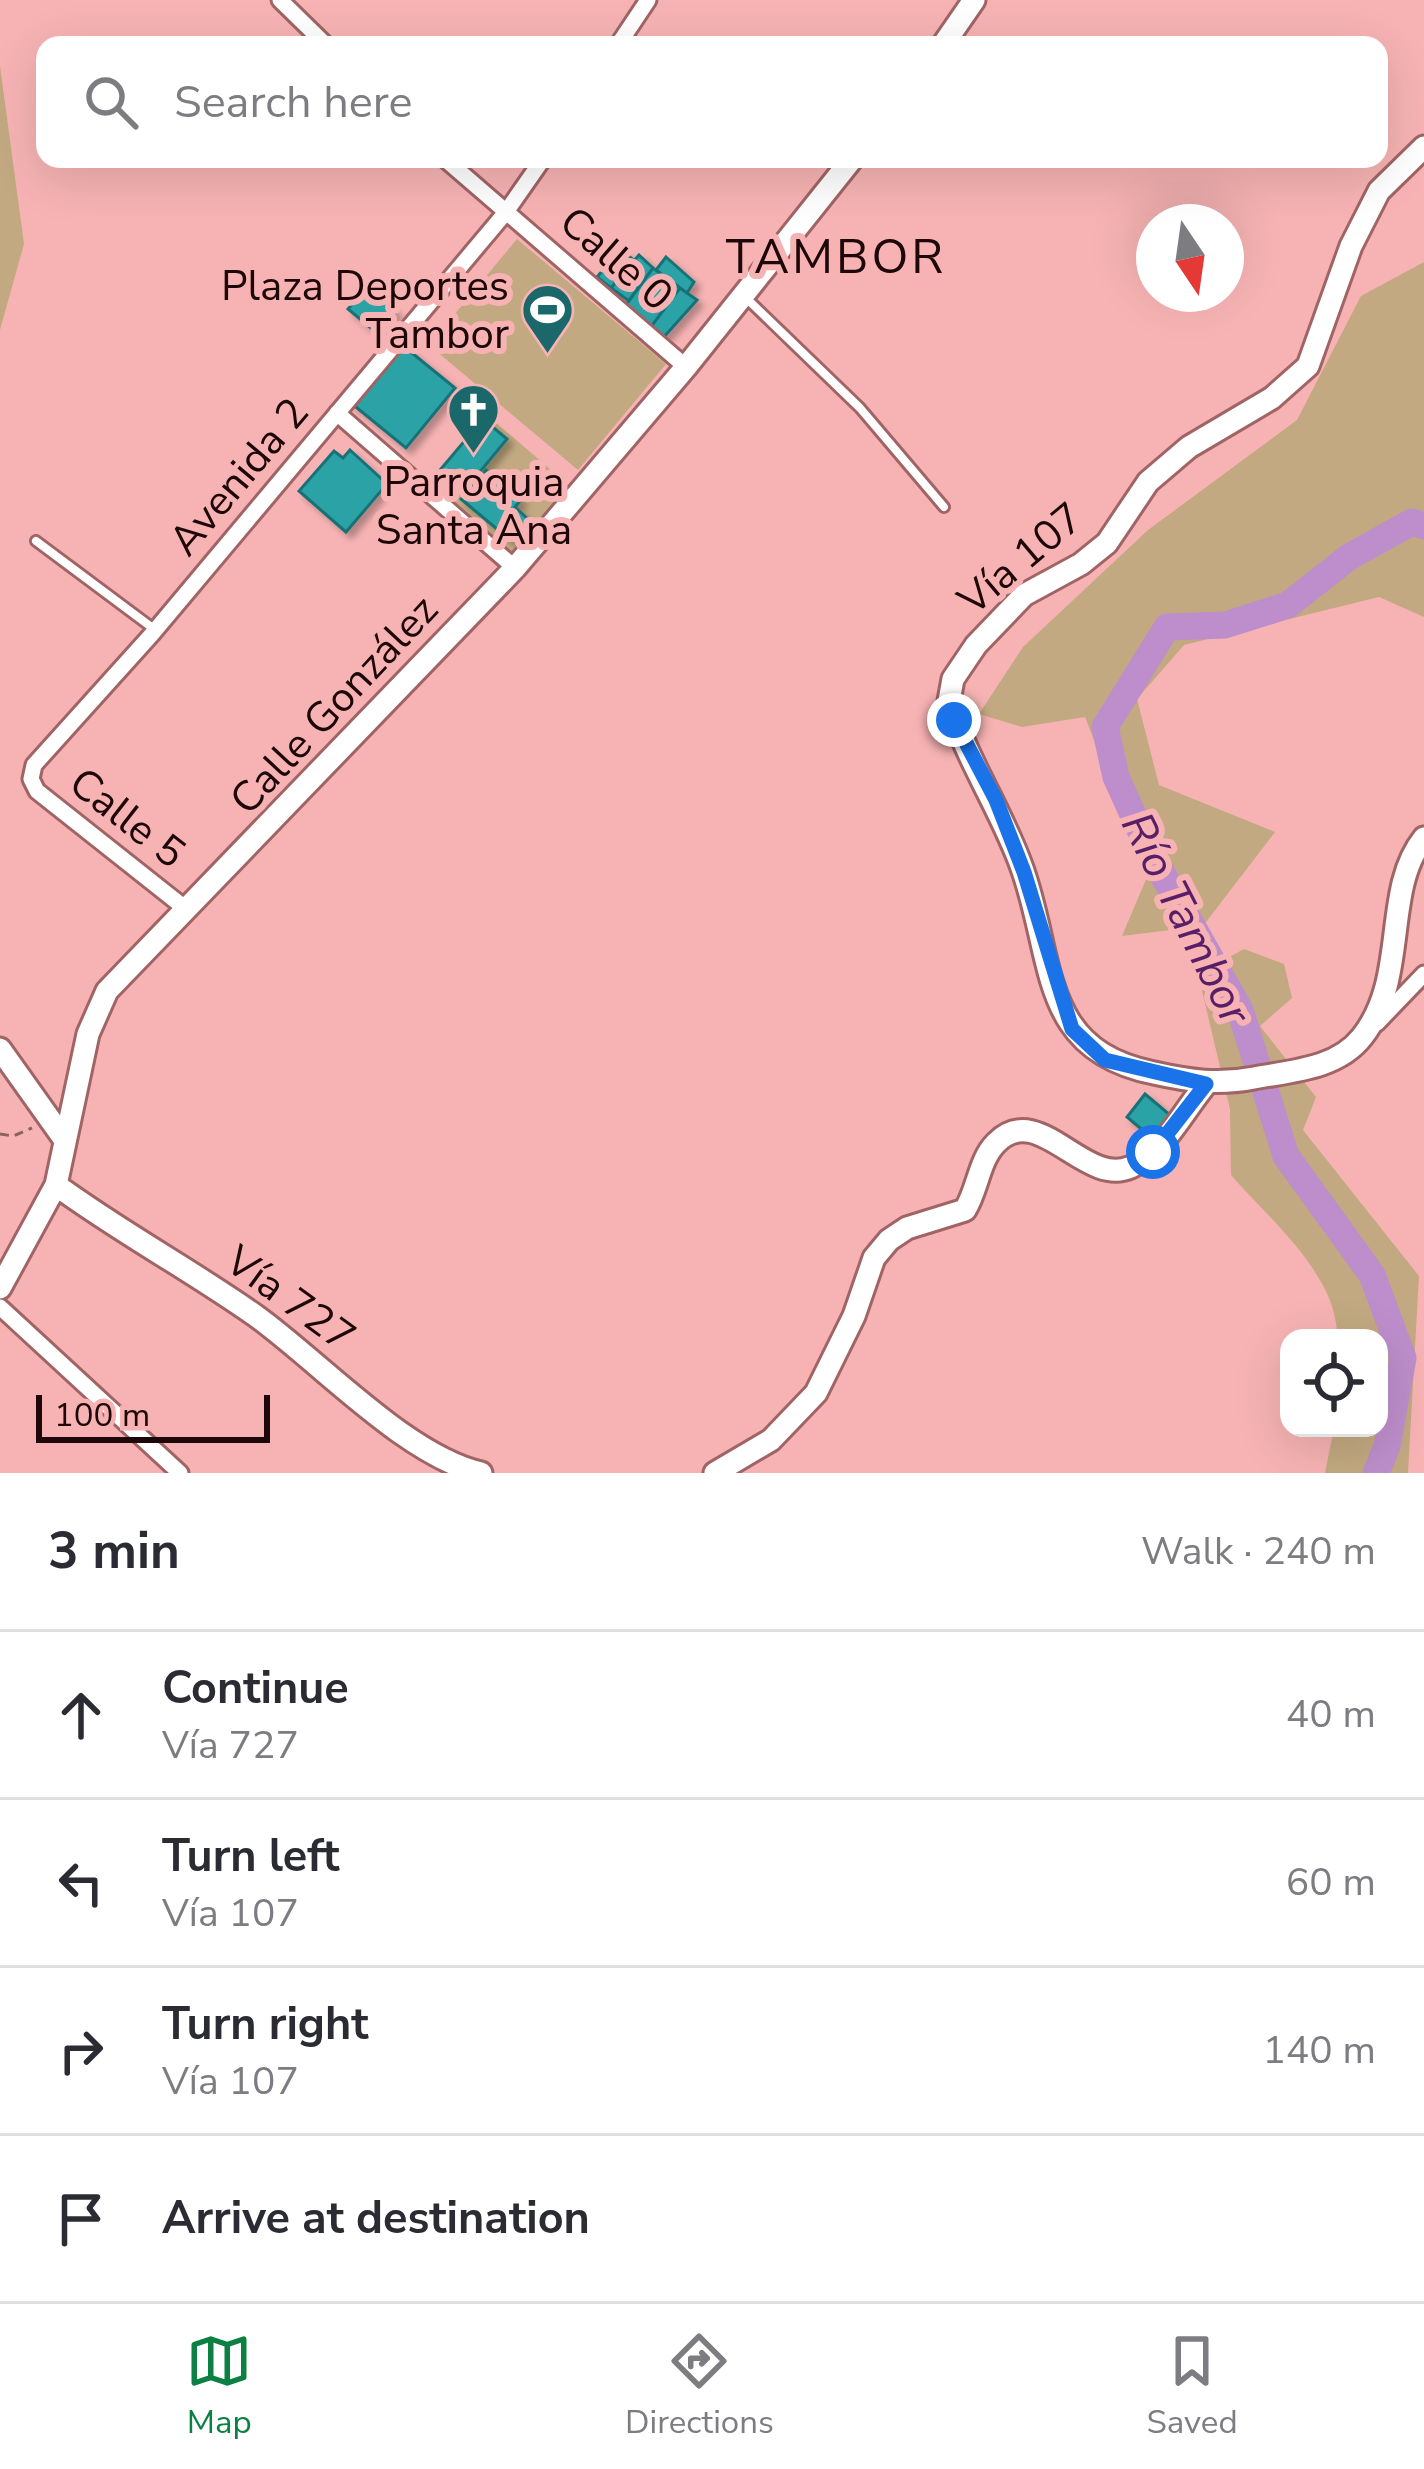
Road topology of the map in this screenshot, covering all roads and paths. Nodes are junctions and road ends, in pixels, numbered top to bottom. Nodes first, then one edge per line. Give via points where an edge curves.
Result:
1 (280, 0) edge
2 (648, 0) edge
3 (974, 0) edge
4 (317, 36) edge
5 (624, 36) edge
6 (949, 36) edge
7 (1424, 147) edge
8 (455, 168) edge
9 (537, 168) edge
10 (845, 168) edge
11 (506, 212) junction
12 (743, 295) junction
13 (686, 367) junction
14 (337, 413) junction
15 (944, 508) dead end
16 (36, 541) dead end
17 (514, 568) junction
18 (156, 629) junction
19 (31, 779) joint
20 (1424, 838) edge
21 (186, 909) junction
22 (1424, 974) edge
23 (1361, 1039) junction
24 (0, 1049) edge
25 (1206, 1084) junction
26 (43, 1112) junction
27 (0, 1134) edge
28 (64, 1139) junction
29 (56, 1184) junction
30 (0, 1288) edge
31 (0, 1307) edge
32 (180, 1473) edge
33 (481, 1473) edge
34 (715, 1473) edge

1 - 4 street
2 - 5 street
3 - 6 street
7 - 25 street, Vía 107 via 1379,191 1308,366 1148,482 1107,543 1024,595 953,679 954,720 1024,872 1072,1029 1105,1060
8 - 11 street, Calle 0
9 - 11 street, Avenida 2
10 - 12 street, Calle González
11 - 13 street, Calle 0
11 - 14 street, Avenida 2
12 - 13 street, Calle González
12 - 15 lane via 860,408
13 - 17 street, Calle González
14 - 17 street
14 - 18 street, Avenida 2
16 - 18 lane
17 - 21 street, Calle González
18 - 19 street, Avenida 2 via 34,765
19 - 21 street, Calle 5
20 - 23 street via 1409,866 1389,982
21 - 28 street, Calle González via 107,991 88,1034
22 - 23 street
23 - 25 street, Vía 107 via 1334,1060
24 - 26 street
25 - 34 street via 1153,1152 1128,1168 1102,1169 1028,1131 999,1139 965,1210 907,1228 874,1258 834,1362 795,1421
26 - 27 path via 22,1134
26 - 28 street
28 - 29 street, Calle González
29 - 30 street, Calle González
29 - 33 street, Vía 727 via 254,1316 403,1434
31 - 32 street

